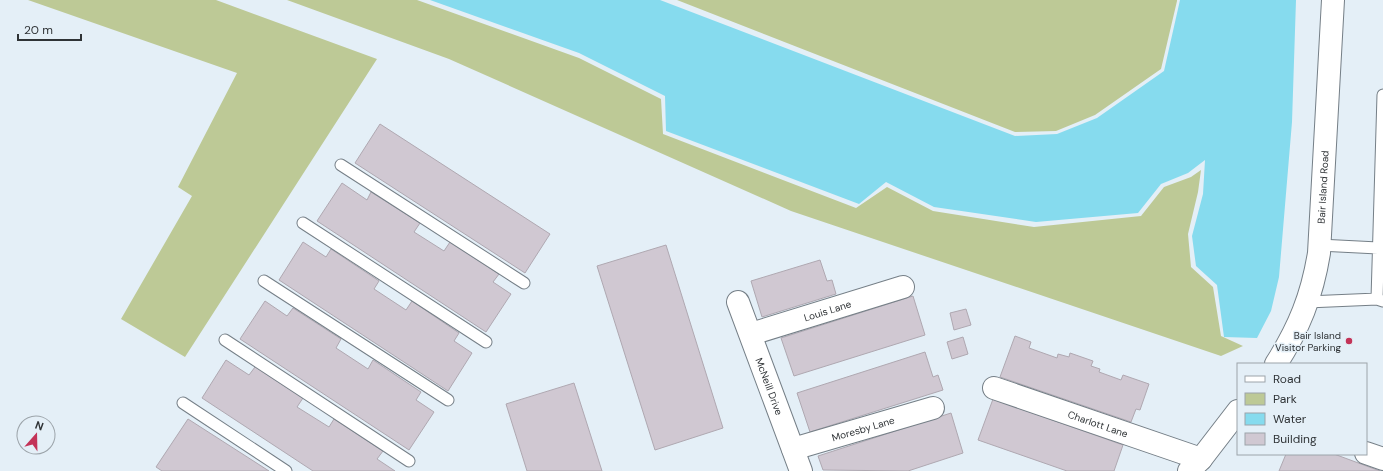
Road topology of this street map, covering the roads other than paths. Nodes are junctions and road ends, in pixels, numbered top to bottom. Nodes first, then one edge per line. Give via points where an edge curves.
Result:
1 (1333, 0) edge
2 (1383, 95) edge
3 (341, 165) dead end
4 (303, 223) dead end
5 (1319, 245) junction
6 (1378, 248) junction
7 (264, 281) dead end
8 (524, 283) dead end
9 (903, 287) dead end
10 (1380, 300) edge
11 (738, 302) dead end
12 (1307, 302) junction
13 (751, 334) junction
14 (225, 340) dead end
15 (486, 342) dead end
16 (1277, 363) edge
17 (994, 388) dead end
18 (448, 400) dead end
19 (183, 403) dead end
20 (933, 408) dead end
21 (1237, 412) edge
22 (793, 449) junction
23 (1367, 453) edge
24 (1383, 459) edge
25 (408, 461) dead end
26 (1195, 465) edge
27 (286, 471) edge
28 (801, 471) edge

1 - 5 street, Bair Island Road
2 - 6 lane
3 - 8 lane
4 - 15 lane
5 - 6 lane
5 - 12 street, Bair Island Road via 1315,278
6 - 10 lane
7 - 18 lane
9 - 13 street, Louis Lane
10 - 12 lane
11 - 13 street, McNeill Drive
12 - 16 street, Bair Island Road via 1296,331
13 - 22 street, McNeill Drive
14 - 25 lane
17 - 26 street, Charlott Lane
19 - 27 lane
20 - 22 street, Moresby Lane
21 - 26 street
22 - 28 street, McNeill Drive
23 - 24 street

